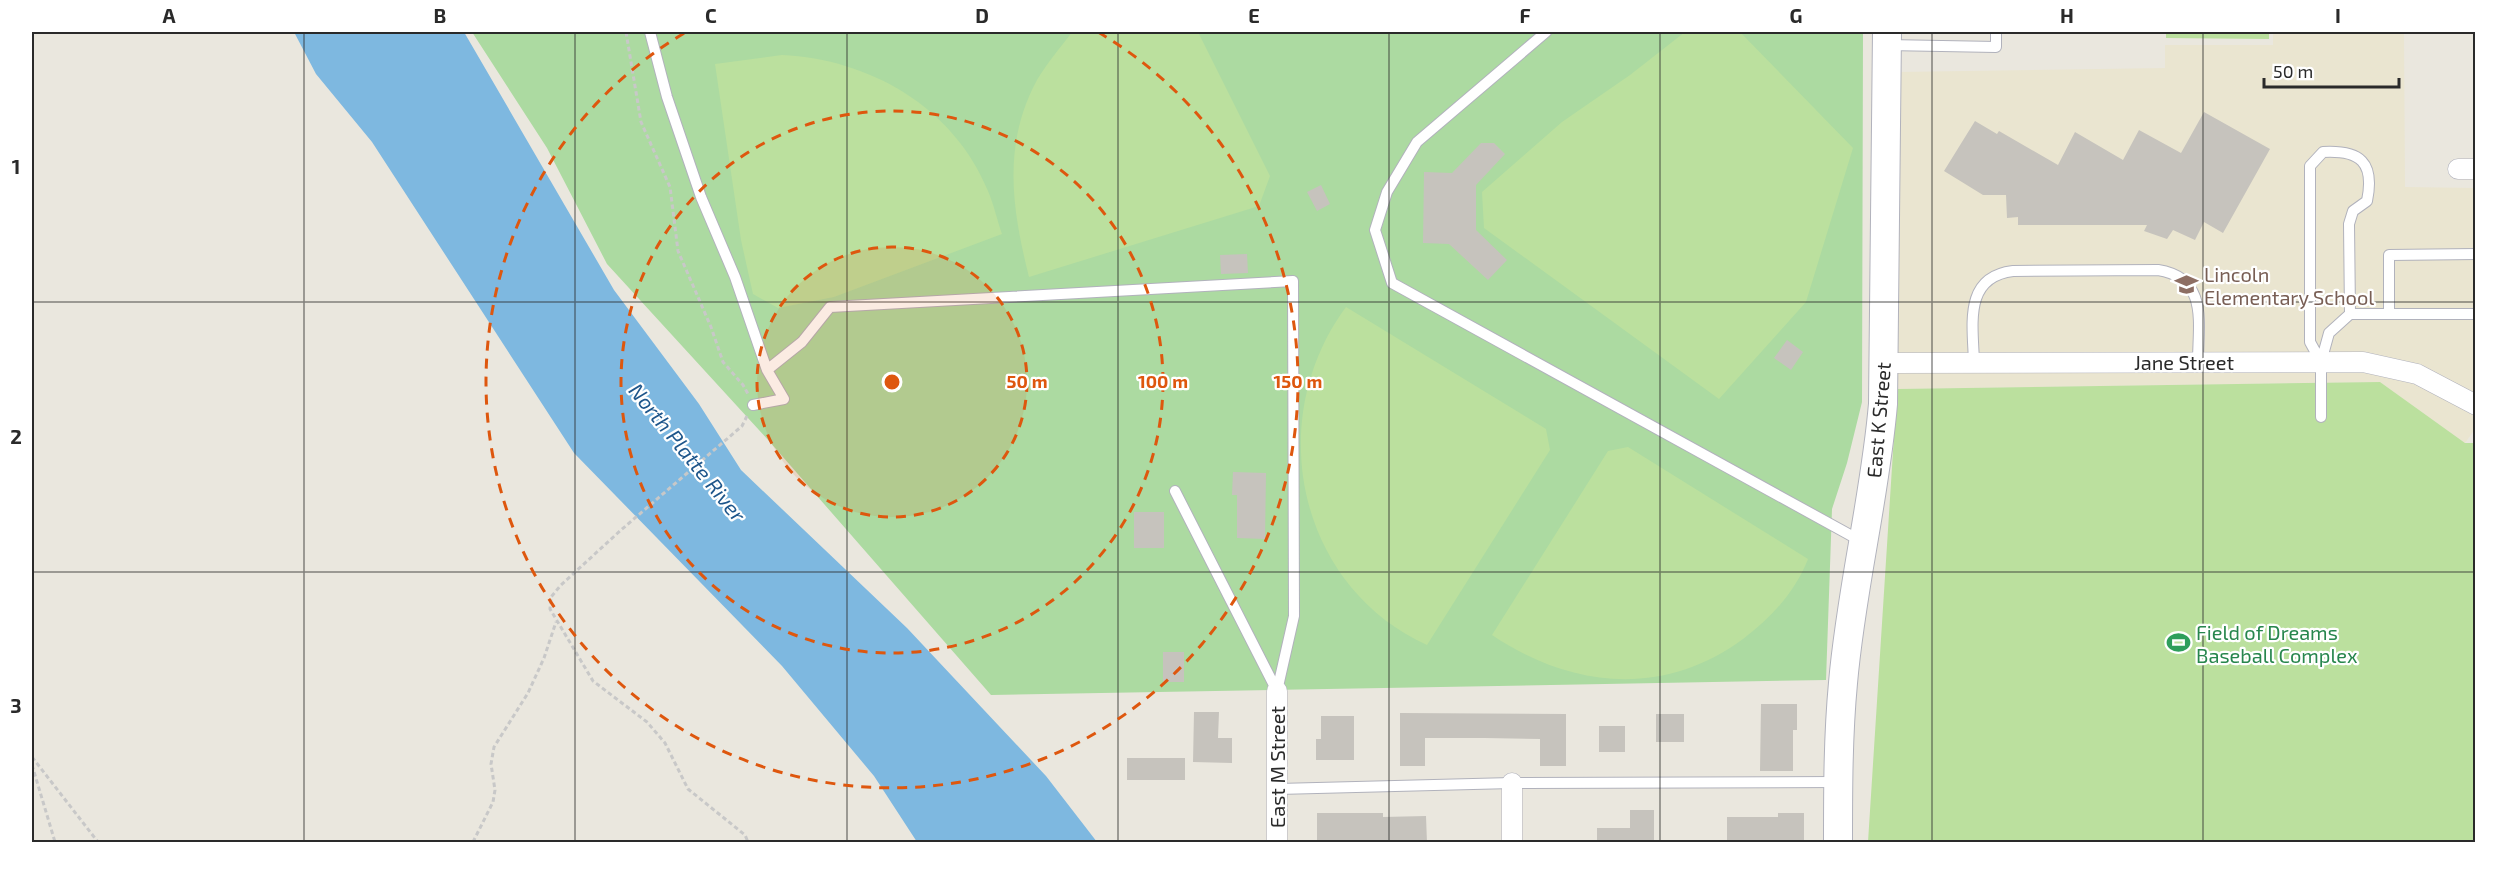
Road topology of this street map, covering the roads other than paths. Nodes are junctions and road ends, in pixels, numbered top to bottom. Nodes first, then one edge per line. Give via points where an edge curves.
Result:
1 (650, 32) edge
2 (1546, 32) edge
3 (1996, 32) edge
4 (1887, 38) edge
5 (2475, 254) edge
6 (2349, 314) junction
7 (2389, 314) junction
8 (2475, 314) edge
9 (2198, 362) junction
10 (2321, 362) junction
11 (1885, 363) junction
12 (1974, 363) junction
13 (767, 370) junction
14 (753, 405) road end
15 (2475, 405) edge
16 (2321, 417) dead end
17 (1174, 492) dead end
18 (1862, 541) junction
19 (1277, 691) junction
20 (1839, 782) junction
21 (1512, 783) junction
22 (1278, 789) junction
23 (1277, 843) edge
24 (1512, 843) edge
25 (1839, 843) edge

1 - 13 lane via 701,197 735,277
2 - 18 lane via 1417,142 1387,192 1375,230 1392,283
3 - 4 lane via 1996,47
4 - 11 street, East K Street
5 - 7 lane via 2389,255
6 - 7 lane
6 - 10 lane via 2329,333
6 - 10 lane via 2349,224 2353,211 2367,201 2368,169 2360,156 2344,151 2323,152 2310,166 2310,342
7 - 8 lane
9 - 10 street, Jane Street
9 - 12 street, Jane Street
9 - 12 lane via 2197,300 2187,282 2169,272 2125,270 2013,271 1994,276 1985,282 1975,300
10 - 15 street, Jane Street via 2390,366 2417,374
10 - 16 lane
11 - 12 street, Jane Street
11 - 18 street, East K Street via 1879,454
13 - 14 lane via 784,399
13 - 19 lane via 802,342 830,307 1293,281 1294,616
17 - 19 lane
18 - 20 street, East K Street via 1843,683
19 - 22 street, East M Street
20 - 21 lane
20 - 25 street, East K Street
21 - 22 lane
21 - 24 street
22 - 23 street, East M Street

